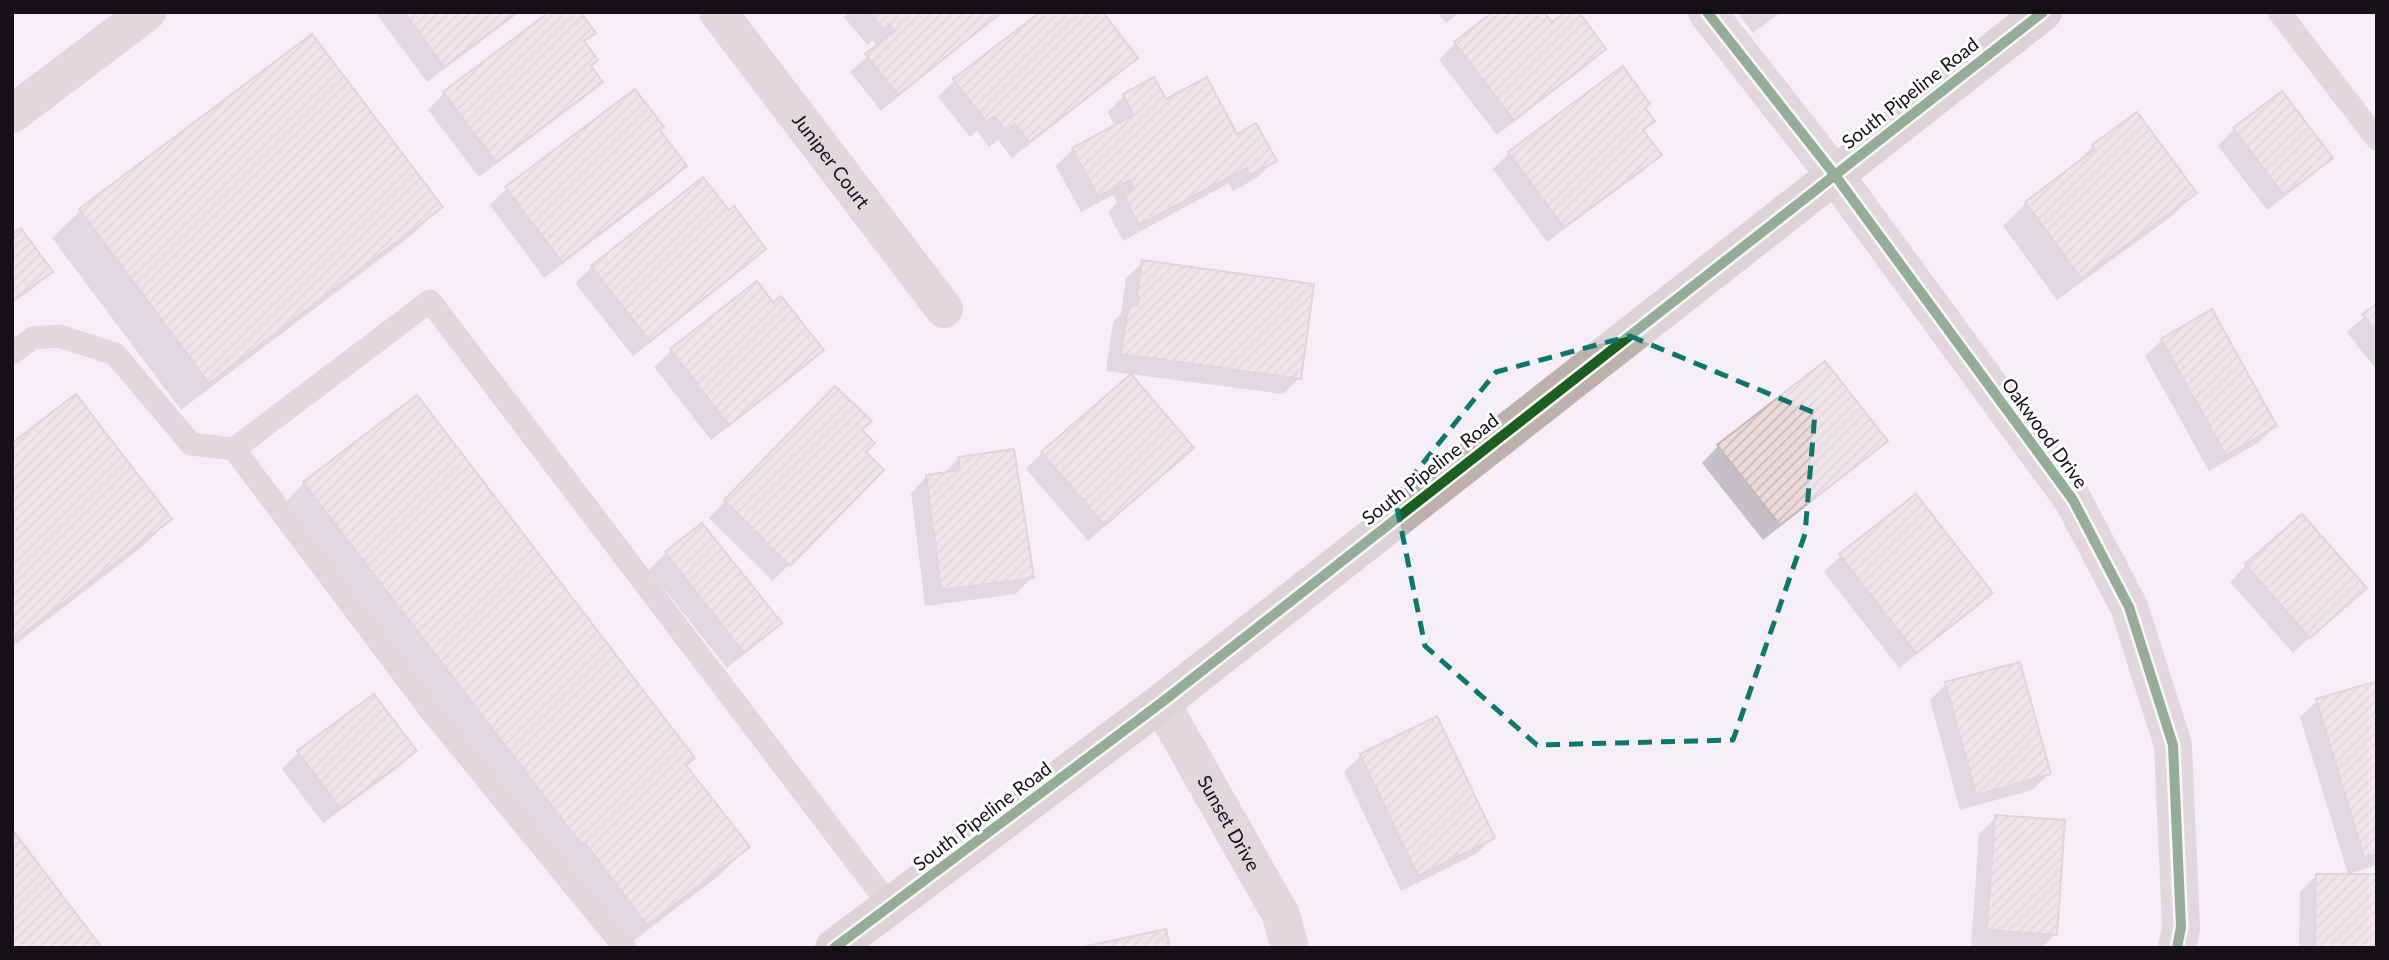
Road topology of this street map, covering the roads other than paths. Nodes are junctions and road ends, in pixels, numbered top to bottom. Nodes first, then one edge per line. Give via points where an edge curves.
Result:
1 (147, 12) edge
2 (718, 12) edge
3 (1707, 12) edge
4 (2043, 12) edge
5 (2279, 12) edge
6 (12, 114) edge
7 (2377, 139) edge
8 (1834, 174) junction
9 (944, 309) dead end
10 (12, 353) edge
11 (234, 449) junction
12 (1161, 703) junction
13 (890, 906) junction
14 (625, 948) edge
15 (834, 948) edge
16 (1290, 948) edge
17 (2177, 948) edge

1 - 6 street
2 - 9 street, Juniper Court
3 - 8 street, Oakwood Drive
4 - 8 street, South Pipeline Road
5 - 7 lane
8 - 12 street, South Pipeline Road
8 - 17 street, Oakwood Drive via 2073,500 2129,607 2173,745
10 - 11 lane via 33,338 59,336 115,354 191,444
11 - 13 lane via 430,301
11 - 14 lane via 431,711
12 - 13 street, South Pipeline Road
12 - 16 street, Sunset Drive via 1281,915
13 - 15 street, South Pipeline Road

